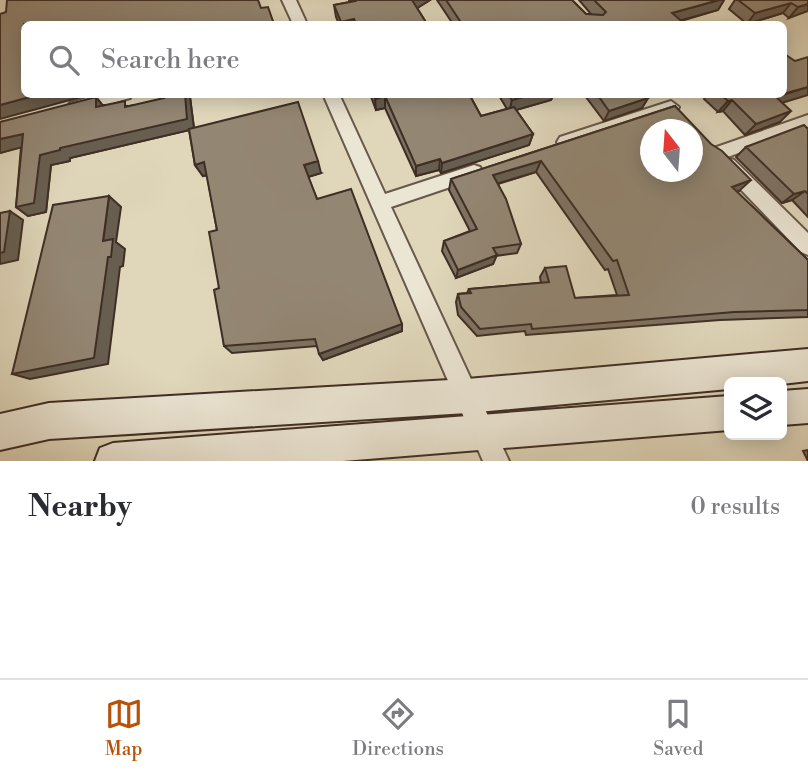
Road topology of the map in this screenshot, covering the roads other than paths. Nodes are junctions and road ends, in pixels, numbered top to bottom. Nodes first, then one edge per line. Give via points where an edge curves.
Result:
1 (289, 0) edge
2 (299, 21) edge
3 (109, 98) edge
4 (333, 98) edge
5 (670, 106) edge
6 (62, 111) edge
7 (808, 121) edge
8 (552, 146) edge
9 (486, 168) edge
10 (380, 203) junction
11 (808, 246) edge
12 (808, 365) edge
13 (467, 396) junction
14 (808, 405) edge
15 (787, 407) edge
16 (724, 414) edge
17 (0, 432) edge
18 (490, 447) edge
19 (113, 461) edge

1 - 2 street
3 - 6 street
4 - 10 street
5 - 8 street
7 - 11 street via 712,149
9 - 10 street
10 - 13 street
12 - 13 main road
13 - 17 main road via 49,421
13 - 18 street
14 - 15 main road
16 - 18 main road
18 - 19 main road

